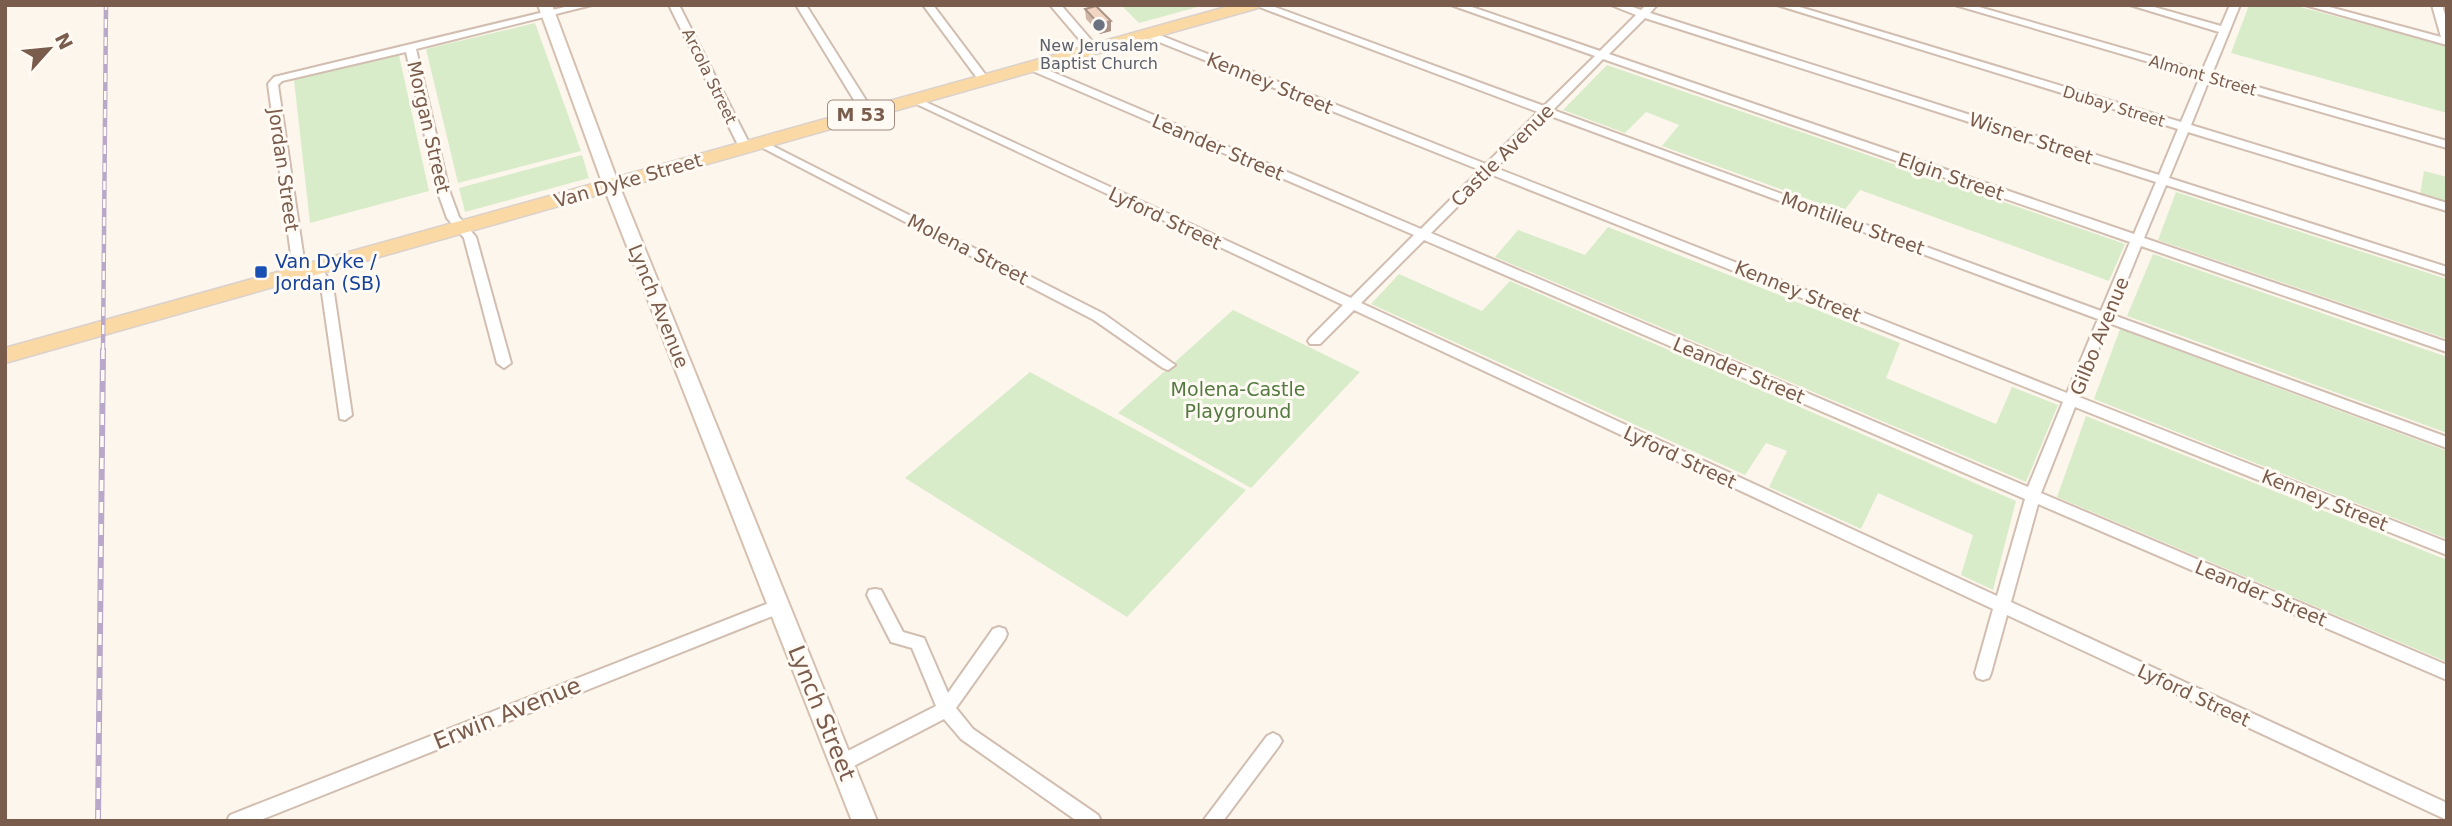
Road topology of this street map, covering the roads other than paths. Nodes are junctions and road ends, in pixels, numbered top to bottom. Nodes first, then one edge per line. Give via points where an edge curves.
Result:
1 (587, 5) edge
2 (674, 5) edge
3 (801, 5) edge
4 (928, 5) edge
5 (1055, 5) edge
6 (1252, 5) edge
7 (1259, 5) edge
8 (1456, 5) edge
9 (1616, 5) edge
10 (1782, 5) edge
11 (1960, 5) edge
12 (2135, 5) edge
13 (2235, 5) edge
14 (2310, 5) edge
15 (2437, 5) edge
16 (1648, 10) edge
17 (547, 11) edge
18 (2224, 30) junction
19 (1149, 34) junction
20 (2447, 41) edge
21 (410, 47) junction
22 (1094, 50) junction
23 (1602, 55) junction
24 (1032, 67) junction
25 (2204, 75) junction
26 (984, 80) junction
27 (913, 100) junction
28 (1546, 110) junction
29 (868, 113) junction
30 (2184, 128) junction
31 (753, 145) junction
32 (2447, 145) edge
33 (1488, 169) junction
34 (2163, 180) junction
35 (611, 185) junction
36 (2447, 207) edge
37 (464, 228) junction
38 (1422, 234) junction
39 (2138, 240) junction
40 (310, 269) junction
41 (2447, 271) edge
42 (1351, 304) junction
43 (2107, 316) junction
44 (1315, 341) dead end
45 (2447, 347) edge
46 (5, 356) edge
47 (504, 363) dead end
48 (1168, 365) dead end
49 (2072, 400) junction
50 (345, 415) dead end
51 (2447, 443) edge
52 (2034, 496) junction
53 (2447, 549) edge
54 (875, 595) dead end
55 (779, 606) junction
56 (2001, 606) junction
57 (999, 634) dead end
58 (2447, 673) edge
59 (1983, 674) dead end
60 (946, 709) junction
61 (1273, 741) dead end
62 (842, 763) junction
63 (2447, 812) edge
64 (236, 821) edge
65 (865, 821) edge
66 (1092, 821) edge
67 (1212, 821) edge

1 - 17 street
2 - 31 street, Arcola Street
3 - 29 street
4 - 26 street
5 - 22 street
6 - 19 main road, Van Dyke Street / M 53
7 - 28 street, Montilieu Street
8 - 23 street, Elgin Street
9 - 16 street, Wisner Street
10 - 30 street, Dubay Street
11 - 25 street, Almont Street
12 - 18 street
13 - 18 street, Gilbo Avenue
14 - 20 street
15 - 20 street
16 - 23 street, Castle Avenue
16 - 34 street, Wisner Street
17 - 21 street
17 - 35 street, Lynch Avenue
18 - 25 street, Gilbo Avenue
19 - 22 main road, Van Dyke Street / M 53
19 - 33 street, Kenney Street
21 - 37 street, Morgan Street via 443,190 453,218
21 - 40 street, Jordan Street via 278,79 272,89 298,262
22 - 24 main road, Van Dyke Street / M 53
23 - 28 street, Castle Avenue
23 - 39 street, Elgin Street
24 - 26 main road, Van Dyke Street / M 53
24 - 38 street, Leander Street
25 - 30 street, Gilbo Avenue
25 - 32 street, Almont Street
26 - 27 main road, Van Dyke Street / M 53
27 - 29 main road, Van Dyke Street / M 53
27 - 42 street, Lyford Street
28 - 33 street, Castle Avenue
28 - 43 street, Montilieu Street
29 - 31 main road, Van Dyke Street / M 53
30 - 34 street, Gilbo Avenue
30 - 36 street, Dubay Street
31 - 35 main road, Van Dyke Street / M 53
31 - 48 street, Molena Street via 1099,317
33 - 38 street, Castle Avenue
33 - 49 street, Kenney Street
34 - 39 street, Gilbo Avenue
34 - 41 street, Wisner Street
35 - 37 main road, Van Dyke Street / M 53
35 - 55 street, Lynch Avenue
37 - 40 main road, Van Dyke Street / M 53
37 - 47 street, Morgan Street
38 - 42 street, Castle Avenue
38 - 52 street, Leander Street
39 - 43 street, Gilbo Avenue
39 - 45 street, Elgin Street
40 - 46 main road, Van Dyke Street / M 53
40 - 50 street, Jordan Street via 327,286
42 - 44 street, Castle Avenue
42 - 56 street, Lyford Street
43 - 49 street, Gilbo Avenue
43 - 51 street, Montilieu Street
49 - 52 street, Gilbo Avenue
49 - 53 street, Kenney Street
52 - 56 street, Gilbo Avenue
52 - 58 street, Leander Street
54 - 60 street via 897,637 918,643
55 - 62 street, Lynch Street
55 - 64 street, Erwin Avenue
56 - 59 street, Gilbo Avenue
56 - 63 street, Lyford Street
57 - 60 street
60 - 62 street
60 - 66 street via 967,734
61 - 67 street
62 - 65 street, Lynch Street

